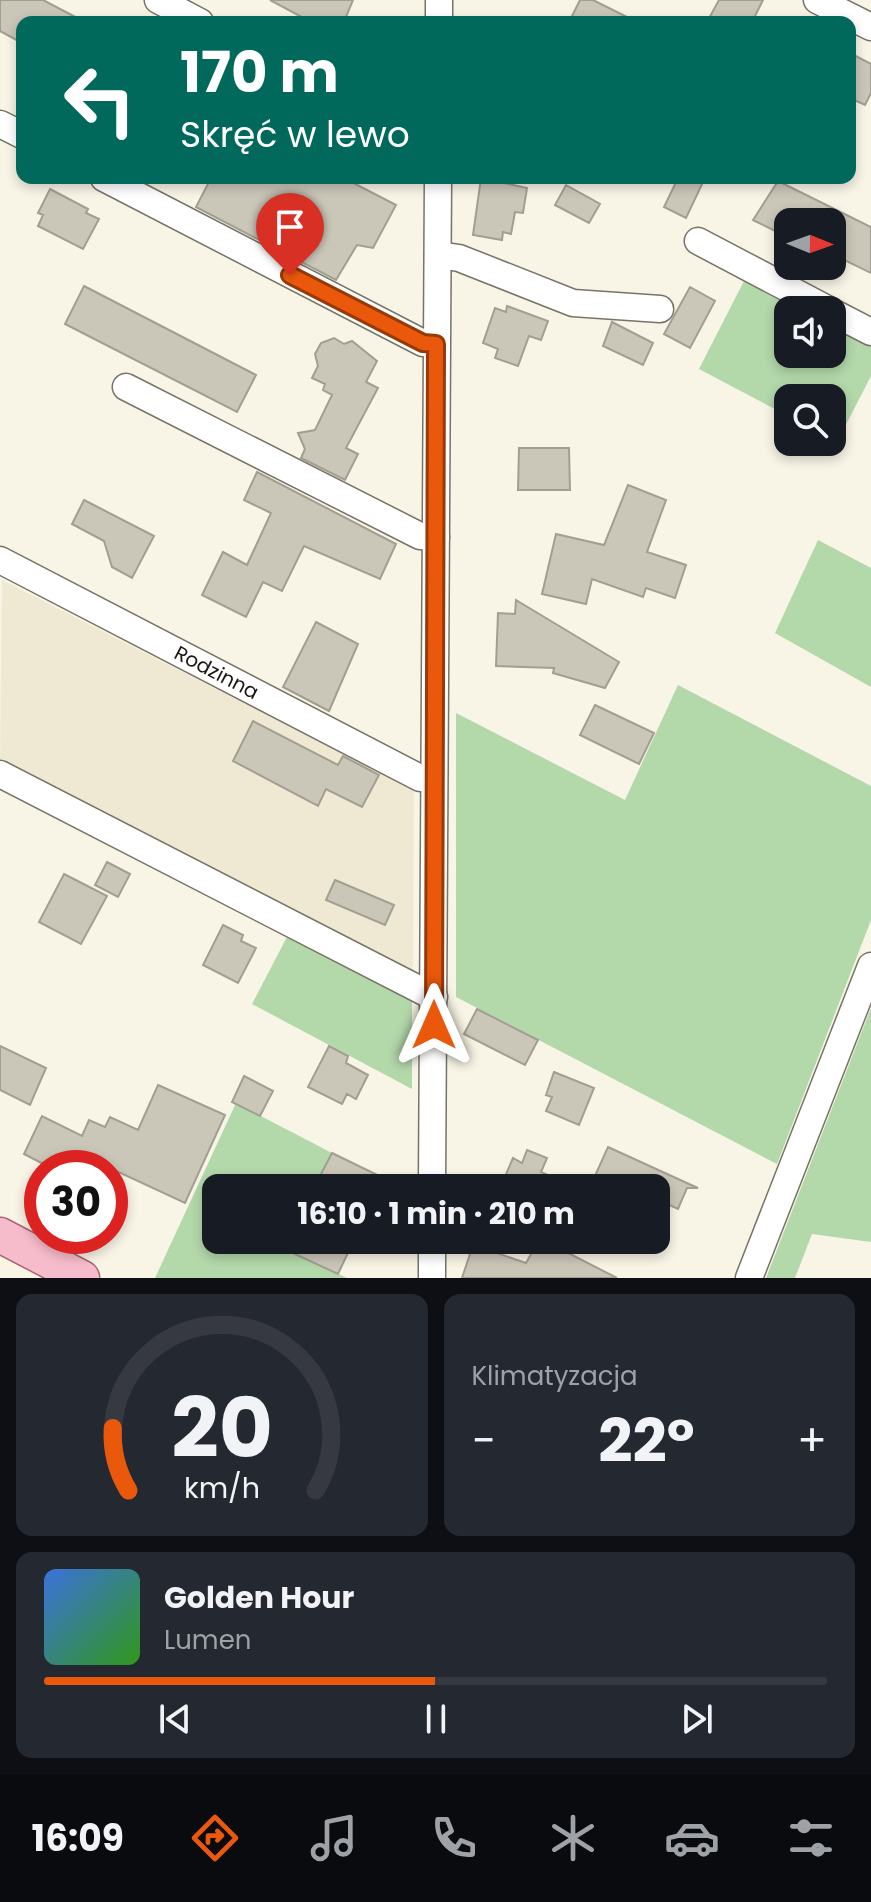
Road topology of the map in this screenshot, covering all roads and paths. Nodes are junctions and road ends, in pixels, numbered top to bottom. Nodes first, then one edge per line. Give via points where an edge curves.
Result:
1 (158, 0) edge
2 (817, 0) edge
3 (189, 16) edge
4 (849, 16) edge
5 (116, 184) edge
6 (438, 184) edge
7 (698, 241) dead end
8 (438, 255) junction
9 (802, 296) edge
10 (660, 309) dead end
11 (846, 319) edge
12 (871, 332) edge
13 (436, 344) junction
14 (126, 387) dead end
15 (436, 537) junction
16 (0, 560) edge
17 (0, 774) edge
18 (433, 778) junction
19 (871, 966) edge
20 (434, 997) junction
21 (432, 1174) edge
22 (0, 1235) edge
23 (432, 1254) edge
24 (82, 1278) edge
25 (432, 1278) edge
26 (749, 1278) edge

1 - 3 street
2 - 4 street
5 - 13 street via 423,343
6 - 8 street
7 - 9 street
8 - 10 street via 459,258 573,303
8 - 13 street
11 - 12 street
13 - 15 street
14 - 15 street via 420,536
15 - 18 street
16 - 18 street, Rodzinna via 420,778
17 - 20 street
18 - 20 street
19 - 26 street
20 - 21 street
22 - 24 main road
23 - 25 street

